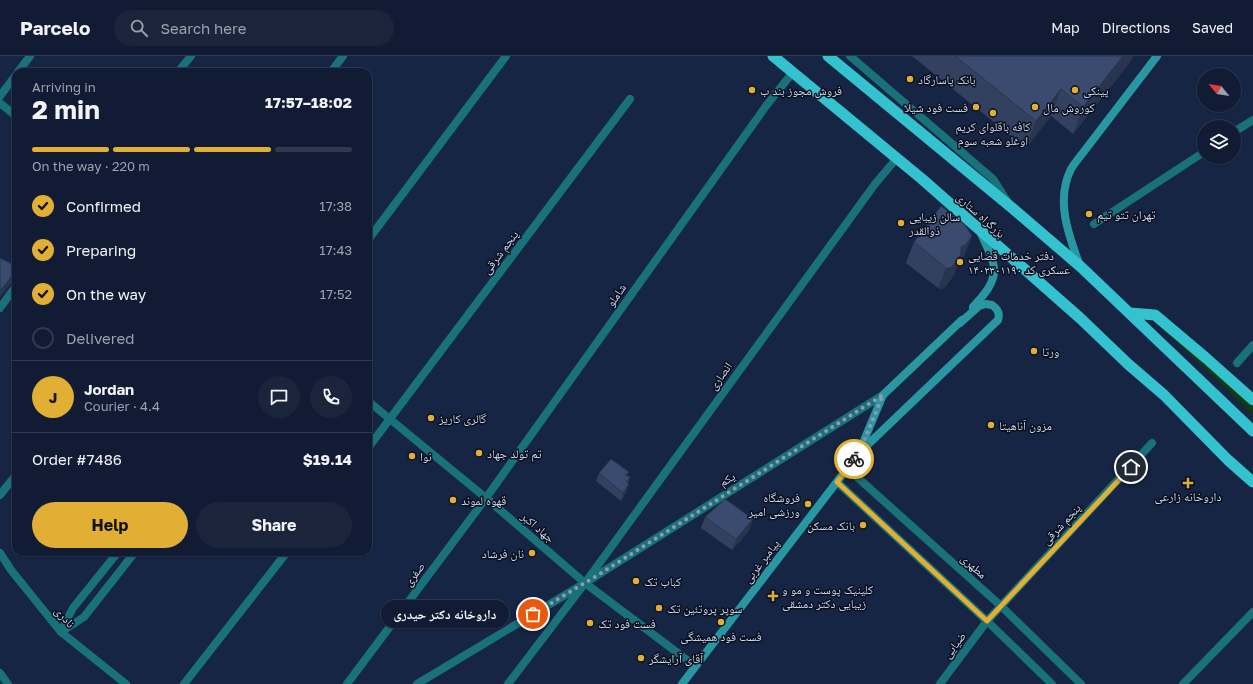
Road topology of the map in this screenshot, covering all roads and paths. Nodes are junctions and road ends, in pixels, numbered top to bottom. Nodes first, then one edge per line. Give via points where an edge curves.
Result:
1 (30, 56) edge
2 (190, 56) edge
3 (343, 56) edge
4 (506, 56) edge
5 (773, 56) edge
6 (828, 56) edge
7 (850, 56) edge
8 (1158, 56) edge
9 (21, 68) edge
10 (181, 68) edge
11 (334, 68) edge
12 (793, 72) junction
13 (12, 80) edge
14 (0, 96) edge
15 (630, 99) dead end
16 (0, 103) edge
17 (12, 113) edge
18 (1253, 120) edge
19 (1241, 128) edge
20 (1197, 157) edge
21 (897, 158) junction
22 (1011, 207) junction
23 (1094, 224) dead end
24 (980, 231) junction
25 (372, 235) edge
26 (1081, 267) junction
27 (12, 292) edge
28 (0, 308) edge
29 (1130, 313) junction
30 (960, 323) junction
31 (1253, 345) edge
32 (1237, 362) dead end
33 (883, 395) junction
34 (1253, 400) edge
35 (372, 404) edge
36 (390, 419) junction
37 (1253, 431) edge
38 (372, 443) edge
39 (1152, 443) dead end
40 (859, 453) junction
41 (1228, 460) junction
42 (848, 469) junction
43 (12, 480) edge
44 (837, 482) junction
45 (1253, 482) edge
46 (1253, 492) edge
47 (0, 495) edge
48 (486, 498) junction
49 (0, 553) edge
50 (115, 556) edge
51 (133, 556) edge
52 (284, 556) edge
53 (584, 583) junction
54 (1001, 606) junction
55 (1253, 612) edge
56 (987, 621) junction
57 (61, 632) junction
58 (696, 666) junction
59 (0, 674) edge
60 (8, 684) edge
61 (126, 684) edge
62 (184, 684) edge
63 (347, 684) edge
64 (418, 684) edge
65 (508, 684) edge
66 (682, 684) edge
67 (940, 684) edge
68 (1052, 684) edge
69 (1081, 684) edge
70 (1183, 684) edge

1 - 9 street
2 - 10 street
3 - 11 street
4 - 25 street
5 - 12 highway, بزرگراه ستاری
6 - 22 highway, بزرگراه ستاری
7 - 22 street via 993,179
8 - 26 main road via 1082,154 1071,170 1065,186 1063,199 1068,234
12 - 21 highway, بزرگراه ستاری
12 - 48 street, شاملو via 766,106
13 - 14 street
15 - 36 street, پنجم شرقی
16 - 17 street
18 - 19 street
20 - 23 street
21 - 24 highway, بزرگراه ستاری
21 - 53 street, انصاری
22 - 26 highway, بزرگراه ستاری
24 - 30 main road, پیامبر غربی via 992,259 992,279 986,292
24 - 41 highway, بزرگراه ستاری via 1164,395
26 - 29 highway, بزرگراه ستاری
27 - 28 street
29 - 34 highway via 1154,315
29 - 37 highway, بزرگراه ستاری
30 - 33 main road, پیامبر غربی
30 - 40 main road, پیامبر غربی via 983,304 992,305 999,312 998,320
31 - 32 street
33 - 40 main road, پیامبر غربی
33 - 53 street, یکم
35 - 36 street, جهاد اکبر
36 - 38 street, پنجم شرقی
36 - 48 street, جهاد اکبر
39 - 54 street, پنجم شرقی
40 - 42 main road, پیامبر غربی
41 - 45 highway, بزرگراه ستاری
41 - 46 highway
42 - 44 main road, پیامبر غربی
42 - 54 street, مطهری
43 - 47 street
44 - 56 street
44 - 58 main road, پیامبر غربی
48 - 53 street, جهاد اکبر
48 - 63 street, صفری
49 - 57 street, نادری
50 - 57 street via 73,608
51 - 57 street via 84,617
52 - 62 street
53 - 58 street, جهاد اکبر
53 - 64 street, یکم
53 - 65 street, انصاری
54 - 56 street, پنجم شرقی
54 - 69 street, مطهری
55 - 70 street
56 - 67 street, ضیایی
56 - 68 street
57 - 61 street, نادری
58 - 66 main road, پیامبر غربی
59 - 60 street

